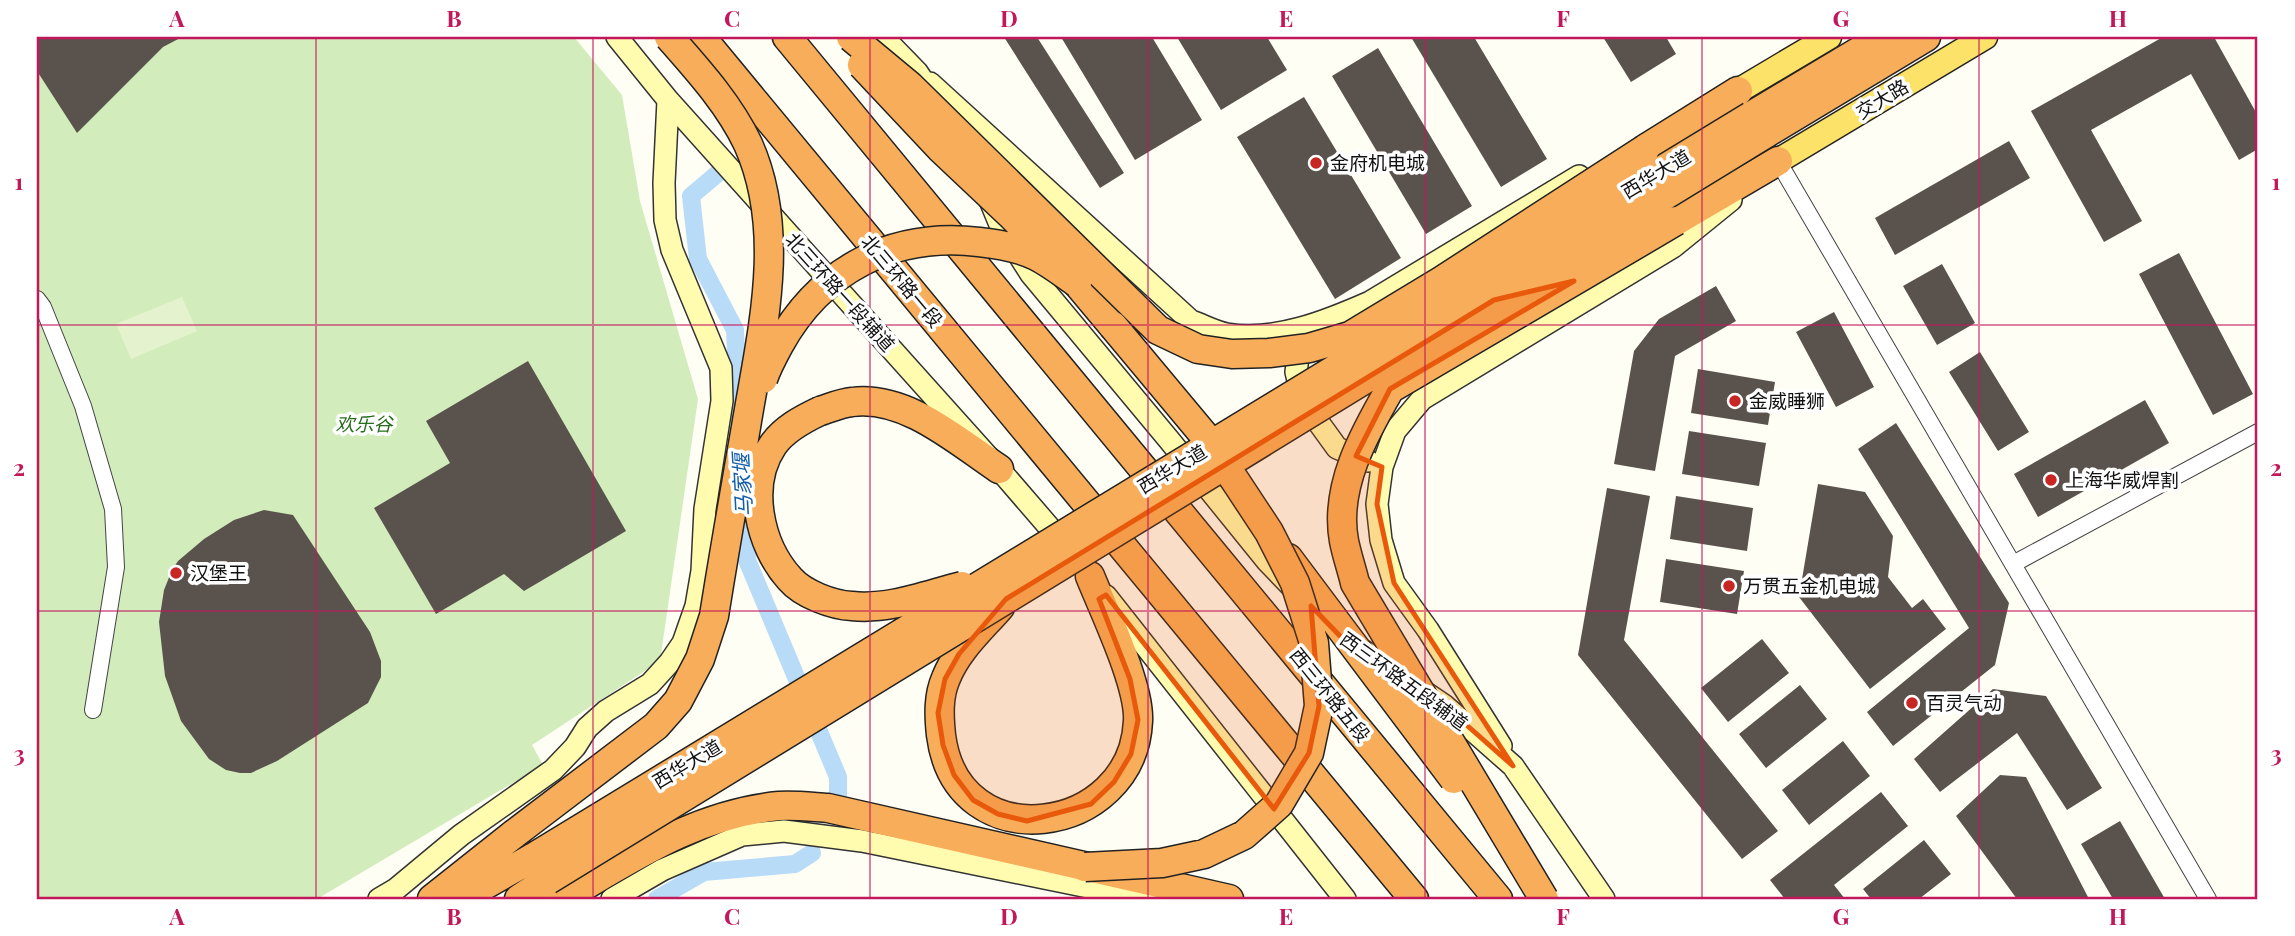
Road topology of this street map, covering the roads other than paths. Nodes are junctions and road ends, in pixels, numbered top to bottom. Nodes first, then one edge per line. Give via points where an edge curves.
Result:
1 (617, 37) edge
2 (670, 37) edge
3 (701, 37) edge
4 (787, 37) edge
5 (835, 37) edge
6 (851, 37) edge
7 (883, 37) edge
8 (1829, 37) edge
9 (1883, 37) edge
10 (1926, 37) edge
11 (1985, 37) edge
12 (918, 72) junction
13 (1738, 91) junction
14 (668, 100) junction
15 (1758, 125) junction
16 (1778, 161) junction
17 (1533, 219) junction
18 (1574, 281) junction
19 (1077, 283) junction
20 (1490, 289) junction
21 (37, 299) edge
22 (1440, 320) junction
23 (1302, 327) junction
24 (1350, 336) junction
25 (1391, 389) junction
26 (2258, 432) edge
27 (741, 453) junction
28 (1382, 467) junction
29 (999, 469) junction
30 (1269, 532) junction
31 (2013, 564) junction
32 (1090, 576) junction
33 (1001, 588) junction
34 (93, 710) dead end
35 (1513, 766) junction
36 (1085, 867) junction
37 (548, 879) edge
38 (380, 899) edge
39 (432, 899) edge
40 (460, 899) edge
41 (519, 899) edge
42 (612, 899) edge
43 (1147, 899) edge
44 (1229, 899) edge
45 (1345, 899) edge
46 (1414, 899) edge
47 (1498, 899) edge
48 (1544, 899) edge
49 (1605, 899) edge
50 (2208, 899) edge

1 - 14 main road, 北三环路一段辅道
2 - 27 highway, bridge via 726,106 748,144 764,191 769,243 766,309
3 - 46 highway, 北三环路一段
4 - 47 highway, 西三环路五段
5 - 19 highway, bridge
6 - 24 highway, bridge via 910,86 1158,330 1198,349 1232,354 1310,348
7 - 12 main road
8 - 13 main road
9 - 15 highway, 西华大道
10 - 15 highway, 西华大道
11 - 16 main road, 交大路
12 - 23 main road via 1191,320 1226,334 1261,335
12 - 35 main road, 西三环路五段辅道 via 956,130 1002,227 1031,274 1266,561 1340,636 1446,706
13 - 17 highway, bridge
13 - 23 main road via 1619,152 1370,302
14 - 29 main road, 北三环路一段辅道
14 - 38 main road via 665,220 672,250 721,368 722,401 696,606 683,643 650,684 587,728 553,770
15 - 20 highway, 西华大道, bridge
16 - 18 highway, bridge
16 - 28 main road via 1673,247 1422,399 1395,431
16 - 31 street
17 - 20 highway, bridge
17 - 24 highway, bridge
18 - 20 highway, bridge
18 - 25 highway, bridge
19 - 27 highway, bridge via 1036,256 964,240 920,242 864,259 803,307 785,334 766,370
19 - 30 highway, bridge via 1209,441
20 - 22 highway, 西华大道, bridge
21 - 34 street via 83,406 113,509 116,567
22 - 24 highway, bridge
22 - 25 highway, bridge
22 - 33 highway, 西华大道, bridge
23 - 28 main road via 1296,372 1303,401 1337,448
25 - 48 highway, bridge via 1350,470 1343,508 1344,540 1355,583
26 - 31 street
27 - 39 highway, bridge via 714,616 700,659 678,701 621,755
28 - 35 main road via 1377,504 1381,540 1394,583
29 - 32 main road, 北三环路一段辅道
29 - 33 highway, bridge via 916,415 884,404 853,401 820,411 773,444 758,496 762,527 773,556 791,581 820,598 852,607 893,605
30 - 36 highway, bridge via 1296,583 1314,643 1319,706 1309,753 1279,804 1244,835 1205,854 1162,863
30 - 48 highway, bridge
31 - 50 street
32 - 33 highway, bridge via 1130,679 1138,720 1130,754 1114,782 1091,804 1059,817 1027,821 998,814 973,800 954,775 943,746 939,713 945,680
32 - 45 main road
33 - 37 highway, 西华大道, bridge
35 - 49 main road, 西三环路五段辅道
36 - 37 highway via 828,807 781,806 693,826 651,847
36 - 44 highway, bridge
37 - 40 highway, 西华大道
37 - 41 highway, 西华大道
42 - 43 main road via 662,870 742,835 784,831 862,841

